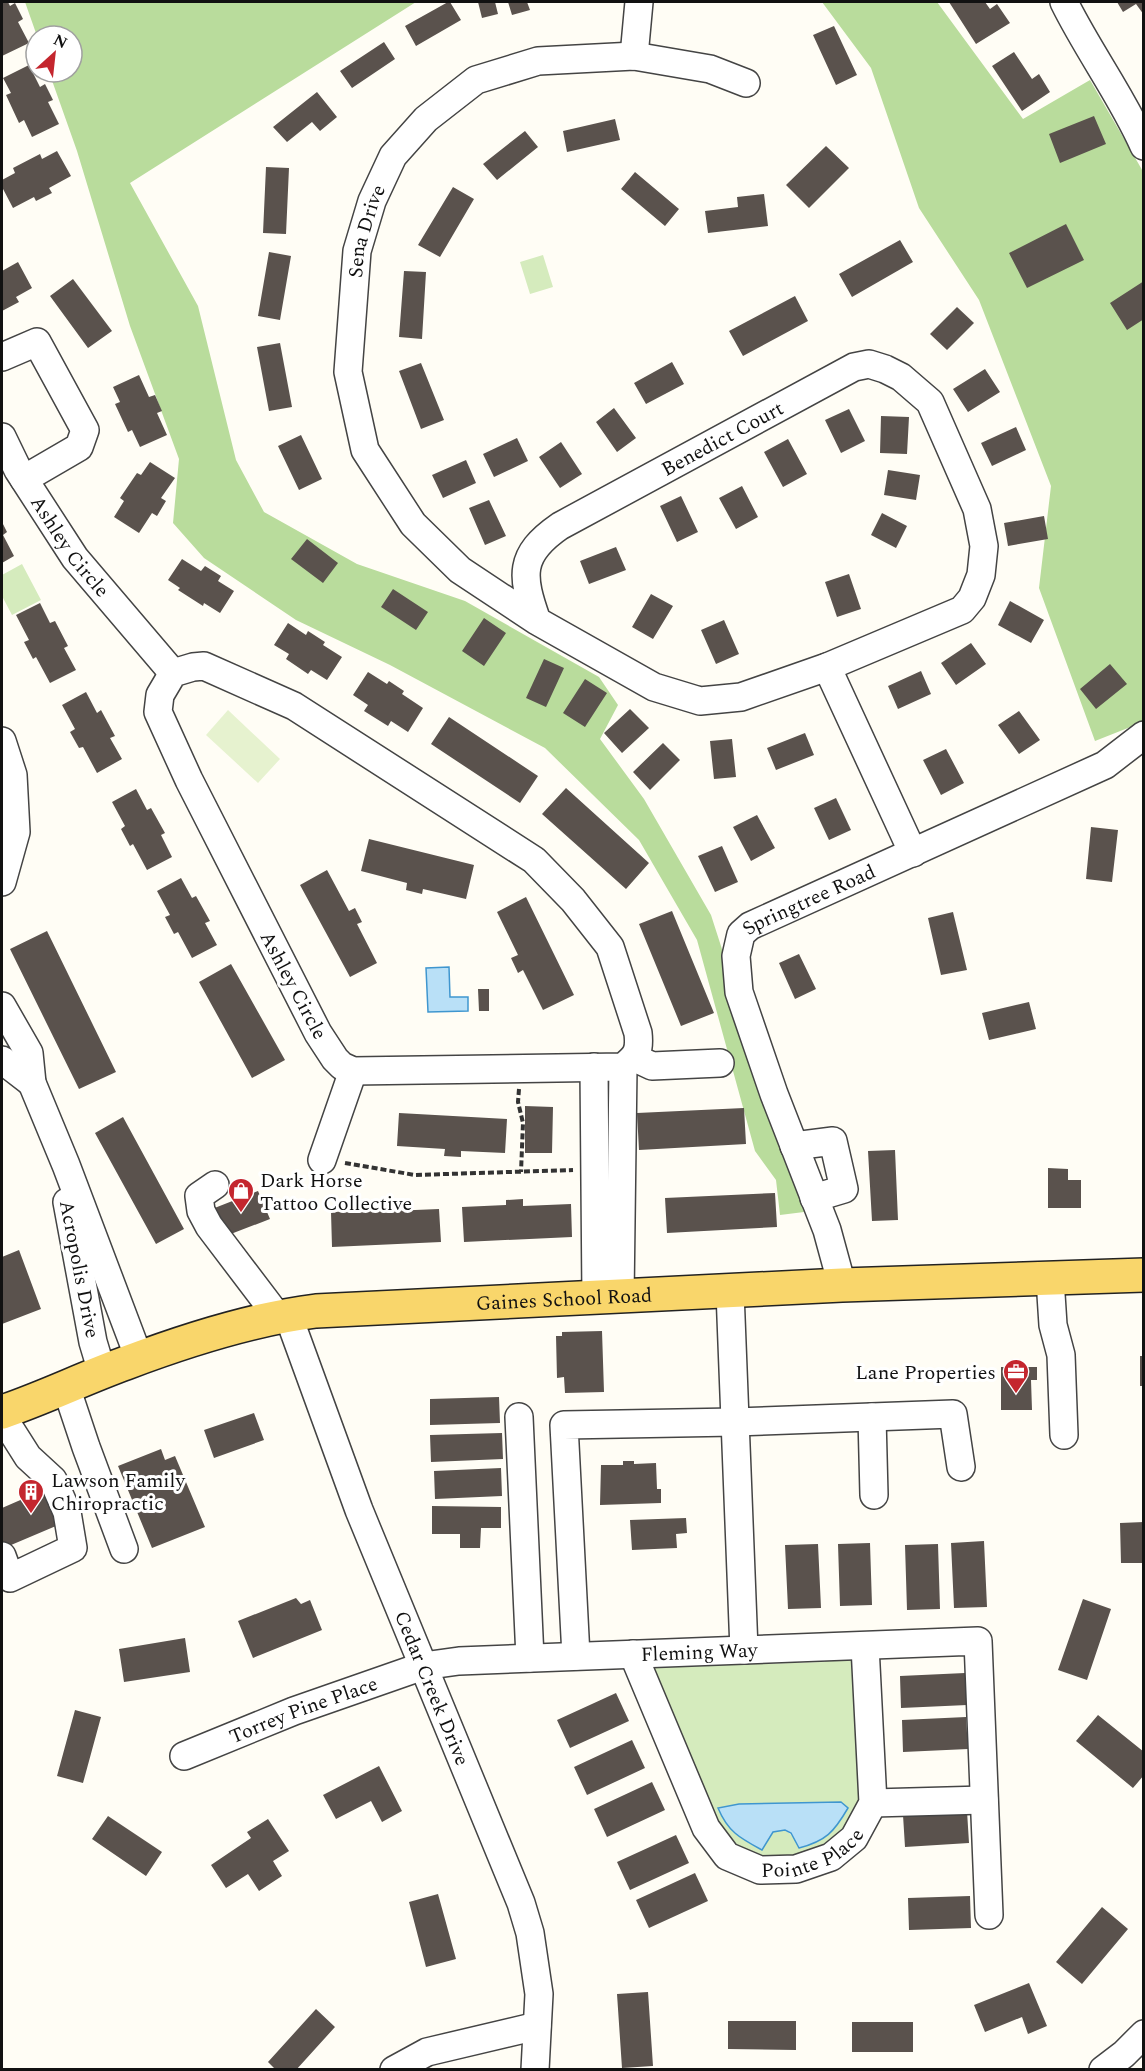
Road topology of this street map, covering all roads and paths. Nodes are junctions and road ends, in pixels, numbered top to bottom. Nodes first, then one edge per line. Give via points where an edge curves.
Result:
1 (639, 2) edge
2 (1064, 2) edge
3 (634, 56) junction
4 (746, 83) dead end
5 (1143, 146) edge
6 (2, 357) edge
7 (2, 437) edge
8 (24, 479) junction
9 (537, 621) junction
10 (827, 667) junction
11 (173, 673) junction
12 (1143, 735) edge
13 (2, 741) edge
14 (913, 853) junction
15 (2, 882) edge
16 (2, 1006) edge
17 (2, 1060) edge
18 (629, 1062) junction
19 (720, 1063) dead end
20 (594, 1067) junction
21 (522, 1068) junction
22 (353, 1071) junction
23 (32, 1083) junction
24 (794, 1146) junction
25 (322, 1160) joint
26 (66, 1165) junction
27 (595, 1170) junction
28 (521, 1172) junction
29 (215, 1185) dead end
30 (814, 1198) junction
31 (1143, 1275) edge
32 (1050, 1279) junction
33 (842, 1285) junction
34 (730, 1292) junction
35 (608, 1297) junction
36 (283, 1316) junction
37 (139, 1358) junction
38 (102, 1372) junction
39 (66, 1387) junction
40 (2, 1414) edge
41 (519, 1417) dead end
42 (872, 1417) junction
43 (735, 1422) junction
44 (1064, 1436) dead end
45 (961, 1467) dead end
46 (874, 1494) dead end
47 (124, 1549) dead end
48 (2, 1556) edge
49 (865, 1646) junction
50 (744, 1650) junction
51 (633, 1654) junction
52 (576, 1656) junction
53 (530, 1658) junction
54 (423, 1666) junction
55 (184, 1756) dead end
56 (984, 1800) junction
57 (873, 1803) junction
58 (989, 1915) dead end
59 (537, 2026) junction
60 (1143, 2034) edge
61 (394, 2070) edge
62 (535, 2070) edge
63 (1103, 2070) edge

1 - 3 street
2 - 5 street via 1132,118
3 - 4 street, Sena Drive via 710,69
3 - 9 street, Sena Drive via 538,62 476,80 426,119 393,156 372,201 357,251 348,372 365,450 413,524 460,570
6 - 8 street via 37,342 85,430 79,447
7 - 8 street, Ashley Circle
8 - 11 street, Ashley Circle via 75,558
9 - 10 street, Benedict Court via 654,687 700,701 741,697
9 - 10 street, Benedict Court via 526,591 526,573 529,557 544,537 854,367 869,364 901,377 930,402 977,509 984,546 981,575 972,598 962,610
10 - 14 street
11 - 18 street via 204,666 294,706 534,860 573,900 610,947 638,1033 639,1045
11 - 22 street, Ashley Circle via 157,703 162,721 318,1033 335,1059
12 - 14 street, Springtree Road via 1105,765
13 - 15 street via 13,775 16,832
14 - 24 street, Springtree Road via 750,926 741,934 736,956 739,992
16 - 23 street, Acropolis Drive via 29,1053
17 - 23 street
18 - 19 street via 652,1066
18 - 20 street
18 - 35 street
20 - 21 street
20 - 27 street
21 - 22 street
21 - 28 path via 518,1102 523,1123
22 - 25 street
23 - 26 street, Acropolis Drive
24 - 30 street, Springtree Road
24 - 30 street via 833,1141 844,1189
25 - 28 path via 415,1175
26 - 37 street, Acropolis Drive
26 - 38 street, Acropolis Drive via 65,1195
27 - 28 path
27 - 35 street
29 - 36 street, Cedar Creek Drive via 199,1196 201,1211
30 - 33 street, Springtree Road
31 - 32 main road, Gaines School Road
32 - 33 main road, Gaines School Road
32 - 44 street via 1053,1325 1061,1355
33 - 34 main road, Gaines School Road
34 - 35 main road, Gaines School Road
34 - 43 street
35 - 36 main road, Gaines School Road via 316,1311
36 - 37 main road, Gaines School Road
36 - 54 street, Cedar Creek Drive
37 - 38 main road, Gaines School Road
38 - 39 main road, Gaines School Road
39 - 40 main road, Gaines School Road
39 - 47 street
40 - 48 street via 28,1457 53,1480 67,1512 73,1548 10,1578
41 - 53 street
42 - 43 street
42 - 45 street via 953,1414
42 - 46 street
43 - 50 street
43 - 52 street via 564,1425
49 - 50 street, Fleming Way
49 - 56 street, Fleming Way via 978,1641
49 - 57 street, Pointe Place
50 - 51 street, Fleming Way
51 - 52 street, Fleming Way
51 - 57 street, Pointe Place via 706,1828 727,1856 760,1870 796,1869 831,1857 854,1838
52 - 53 street, Fleming Way
53 - 54 street, Fleming Way
54 - 55 street, Torrey Pine Place via 294,1711
54 - 59 street, Cedar Creek Drive via 521,1903 536,1966
56 - 57 street
56 - 58 street
59 - 61 street via 427,2052
59 - 62 street, Cedar Creek Drive
60 - 63 street

